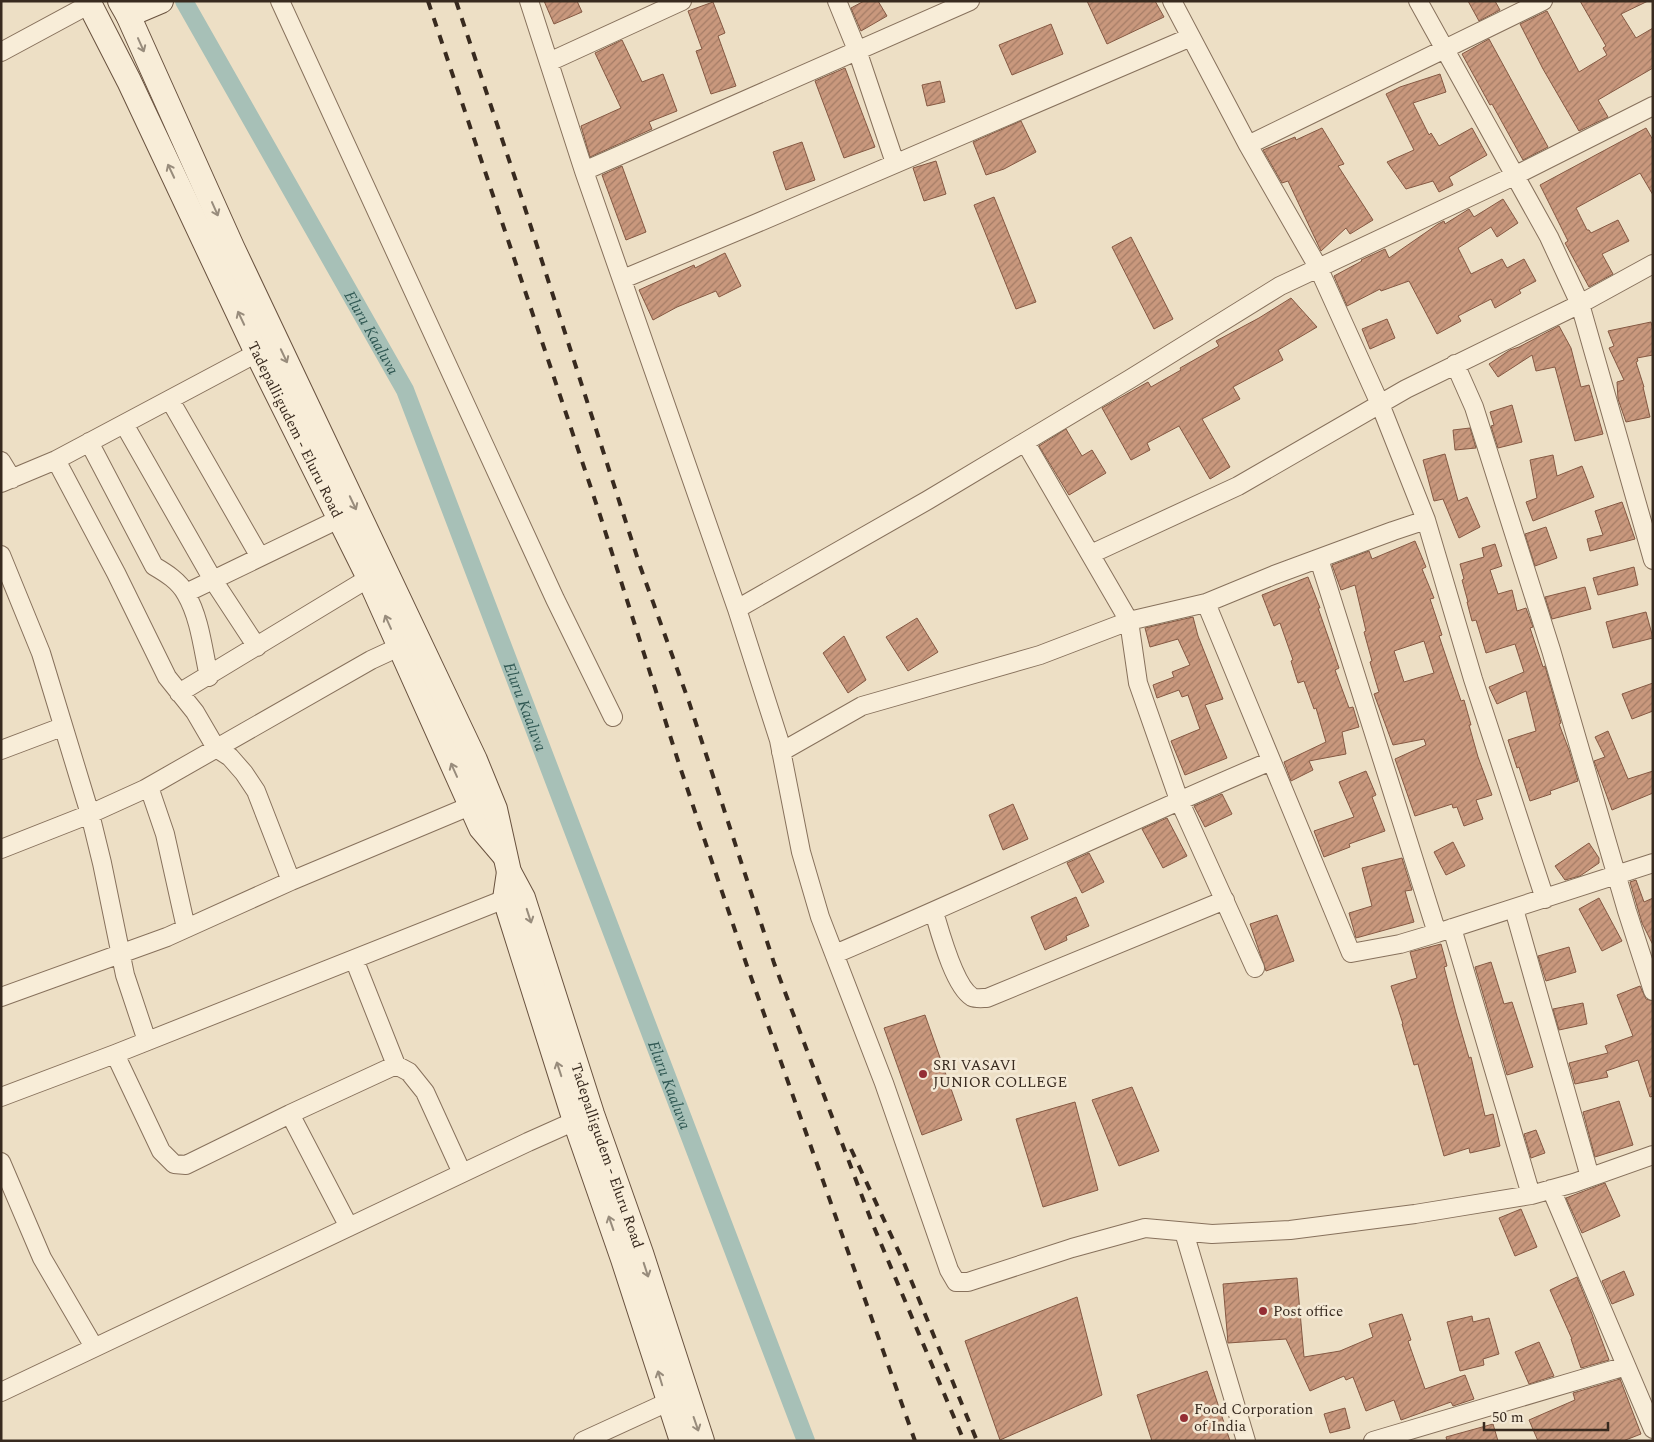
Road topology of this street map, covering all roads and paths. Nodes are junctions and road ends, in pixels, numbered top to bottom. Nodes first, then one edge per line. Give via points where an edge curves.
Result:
1 (161, 1) edge
2 (280, 1) edge
3 (529, 1) edge
4 (682, 1) edge
5 (837, 1) edge
6 (970, 1) edge
7 (1172, 1) edge
8 (1418, 1) edge
9 (1543, 1) edge
10 (89, 2) edge
11 (660, 6) edge
12 (124, 8) edge
13 (1191, 37) junction
14 (1444, 49) junction
15 (857, 50) junction
16 (1, 52) edge
17 (549, 62) junction
18 (1653, 106) edge
19 (1248, 145) junction
20 (895, 164) junction
21 (584, 170) junction
22 (1514, 176) junction
23 (1653, 264) edge
24 (1318, 267) junction
25 (623, 279) junction
26 (1580, 304) junction
27 (257, 353) junction
28 (1454, 364) junction
29 (170, 400) junction
30 (1380, 404) junction
31 (124, 424) junction
32 (89, 442) junction
33 (1026, 442) junction
34 (56, 460) junction
35 (1, 461) edge
36 (6, 481) edge
37 (339, 519) junction
38 (1426, 520) junction
39 (1090, 554) junction
40 (1, 555) edge
41 (260, 557) junction
42 (1319, 559) junction
43 (1653, 560) edge
44 (5, 574) edge
45 (369, 578) junction
46 (213, 580) junction
47 (186, 594) junction
48 (1206, 603) junction
49 (737, 609) junction
50 (1129, 621) junction
51 (257, 647) junction
52 (399, 647) junction
53 (209, 676) junction
54 (180, 693) junction
55 (613, 717) dead end
56 (62, 727) junction
57 (216, 748) junction
58 (1, 750) edge
59 (782, 752) junction
60 (1271, 761) junction
61 (149, 787) junction
62 (1179, 800) junction
63 (470, 806) junction
64 (90, 814) junction
65 (1, 848) edge
66 (505, 855) junction
67 (1653, 863) edge
68 (1617, 875) junction
69 (291, 881) junction
70 (505, 899) junction
71 (1545, 899) junction
72 (1225, 900) junction
73 (1514, 909) junction
74 (934, 912) junction
75 (186, 928) junction
76 (1445, 930) junction
77 (835, 954) junction
78 (120, 955) junction
79 (354, 959) junction
80 (1255, 968) dead end
81 (1653, 991) edge
82 (1, 997) edge
83 (147, 1041) junction
84 (115, 1054) junction
85 (396, 1065) junction
86 (1, 1097) edge
87 (290, 1114) junction
88 (575, 1121) junction
89 (1653, 1155) edge
90 (1, 1162) edge
91 (462, 1173) junction
92 (1590, 1177) junction
93 (1551, 1189) junction
94 (1531, 1194) junction
95 (349, 1227) junction
96 (1184, 1232) junction
97 (94, 1347) junction
98 (1626, 1366) junction
99 (1, 1392) edge
100 (668, 1402) junction
101 (1653, 1429) edge
102 (583, 1441) edge
103 (682, 1441) edge
104 (702, 1441) edge
105 (1246, 1441) edge
106 (1373, 1441) edge

1 - 12 main road
2 - 55 street
3 - 17 street
4 - 11 street
5 - 15 street
6 - 15 street
7 - 13 street
8 - 14 street
9 - 14 street
10 - 16 street
27 -> 10 main road, Tadepalligudem - Eluru Road
11 - 17 street
12 -> 66 main road, Tadepalligudem - Eluru Road via 232,246 475,760 495,809
13 - 19 street
13 - 20 street
14 - 19 street
14 - 22 street
15 - 20 street
15 - 21 street
17 - 21 street
18 - 22 street
19 - 24 street
20 - 25 street
21 - 25 street
22 - 24 street
22 - 26 street via 1549,237
23 - 26 street
24 - 30 street
24 - 33 street via 1280,286
25 - 49 street
26 - 28 street
26 - 43 street
27 - 29 street
27 - 37 main road, Tadepalligudem - Eluru Road
28 - 30 street
28 - 68 street via 1474,407
29 - 31 street
29 - 41 street
30 - 38 street
30 - 39 street via 1238,486
31 - 32 street
31 - 46 street
32 - 34 street
32 - 47 street via 154,566 168,574
33 - 39 street
33 - 49 street
34 - 36 street
34 - 54 street via 167,677
35 - 36 street
37 - 41 street
37 - 45 main road, Tadepalligudem - Eluru Road
38 - 42 street
38 - 71 street via 1473,679
39 - 50 street
40 - 44 street
41 - 46 street
42 - 48 street
42 - 76 street
44 - 56 street via 40,653
45 - 51 street
52 -> 45 main road, Tadepalligudem - Eluru Road
46 - 47 street
46 - 51 street
47 - 53 street
48 - 50 street
48 - 60 street
49 - 59 street
50 - 59 street via 1040,655 862,706
50 - 62 street via 1138,683
51 - 53 street
52 - 57 street
63 -> 52 main road, Tadepalligudem - Eluru Road
53 - 54 street
54 - 57 street
56 - 58 street
56 - 64 street
57 - 61 street
57 - 69 street via 244,772 256,791
59 - 77 street via 801,852 820,917
60 - 62 street
60 - 76 street via 1351,953 1400,944
61 - 64 street
61 - 75 street via 165,834
62 - 72 street
62 - 74 street
63 - 66 main road, Tadepalligudem - Eluru Road via 481,828
63 - 69 street
64 - 65 street
64 - 78 street
66 - 70 main road, Tadepalligudem - Eluru Road
66 -> 104 main road, Tadepalligudem - Eluru Road via 523,898
67 - 68 street
68 - 71 street
68 - 81 street
69 - 75 street
70 - 79 street
88 -> 70 main road, Tadepalligudem - Eluru Road
71 - 73 street
72 - 74 street via 987,998 974,998 964,990 948,958
72 - 80 street
73 - 76 street
73 - 92 street
74 - 77 street
75 - 78 street
76 - 94 street
77 - 96 street via 956,1282 968,1282 1145,1228
78 - 82 street
78 - 83 street
79 - 83 street
79 - 85 street
83 - 84 street
84 - 86 street
84 - 87 street via 161,1152 174,1164 186,1165
85 - 87 street
85 - 91 street via 409,1072 425,1092
87 - 95 street
88 - 91 street
100 -> 88 main road, Tadepalligudem - Eluru Road
89 - 92 street
90 - 97 street via 42,1258
91 - 95 street
92 - 93 street
93 - 94 street
93 - 98 street
94 - 96 street via 1415,1214 1290,1230 1212,1234
95 - 97 street
96 - 105 street
97 - 99 street
98 - 101 street
98 - 106 street
100 - 102 street
100 - 103 main road, Tadepalligudem - Eluru Road

